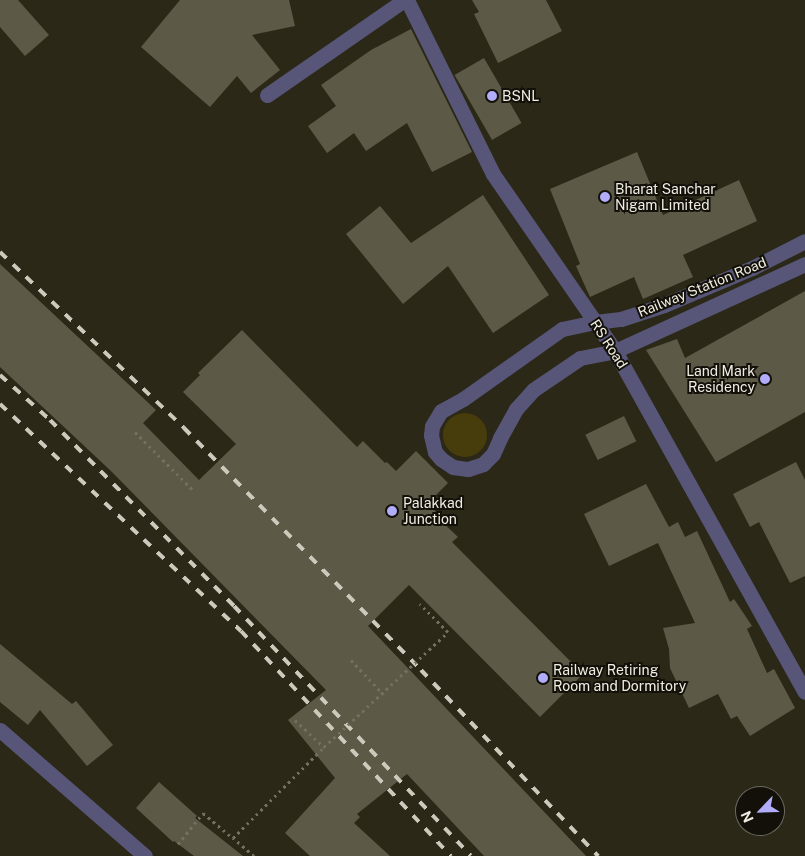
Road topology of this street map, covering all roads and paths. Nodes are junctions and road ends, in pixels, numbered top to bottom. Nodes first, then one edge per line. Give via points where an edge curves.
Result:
1 (406, 0) edge
2 (267, 95) dead end
3 (805, 241) edge
4 (805, 264) edge
5 (595, 322) junction
6 (615, 351) junction
7 (135, 432) dead end
8 (193, 490) dead end
9 (420, 604) dead end
10 (351, 660) dead end
11 (805, 692) edge
12 (383, 694) junction
13 (295, 720) dead end
14 (0, 730) edge
15 (324, 746) junction
16 (233, 838) junction
17 (178, 844) dead end
18 (145, 856) edge
19 (254, 856) edge

1 - 2 street
1 - 5 street, RS Road via 493,174
3 - 5 street, Railway Station Road via 752,268 664,305 621,319
4 - 6 street, Railway Station Road
5 - 6 street, RS Road
5 - 6 street, Railway Station Road via 562,329 441,411 432,426 435,452 453,467 468,469 483,464 494,454 516,410 533,390 580,358
6 - 11 street, RS Road
7 - 8 path
9 - 12 path, bridge via 448,632
10 - 12 path
12 - 15 path, bridge
13 - 15 path
14 - 18 street
15 - 16 path, bridge
16 - 17 path via 203,813
16 - 19 path, bridge

